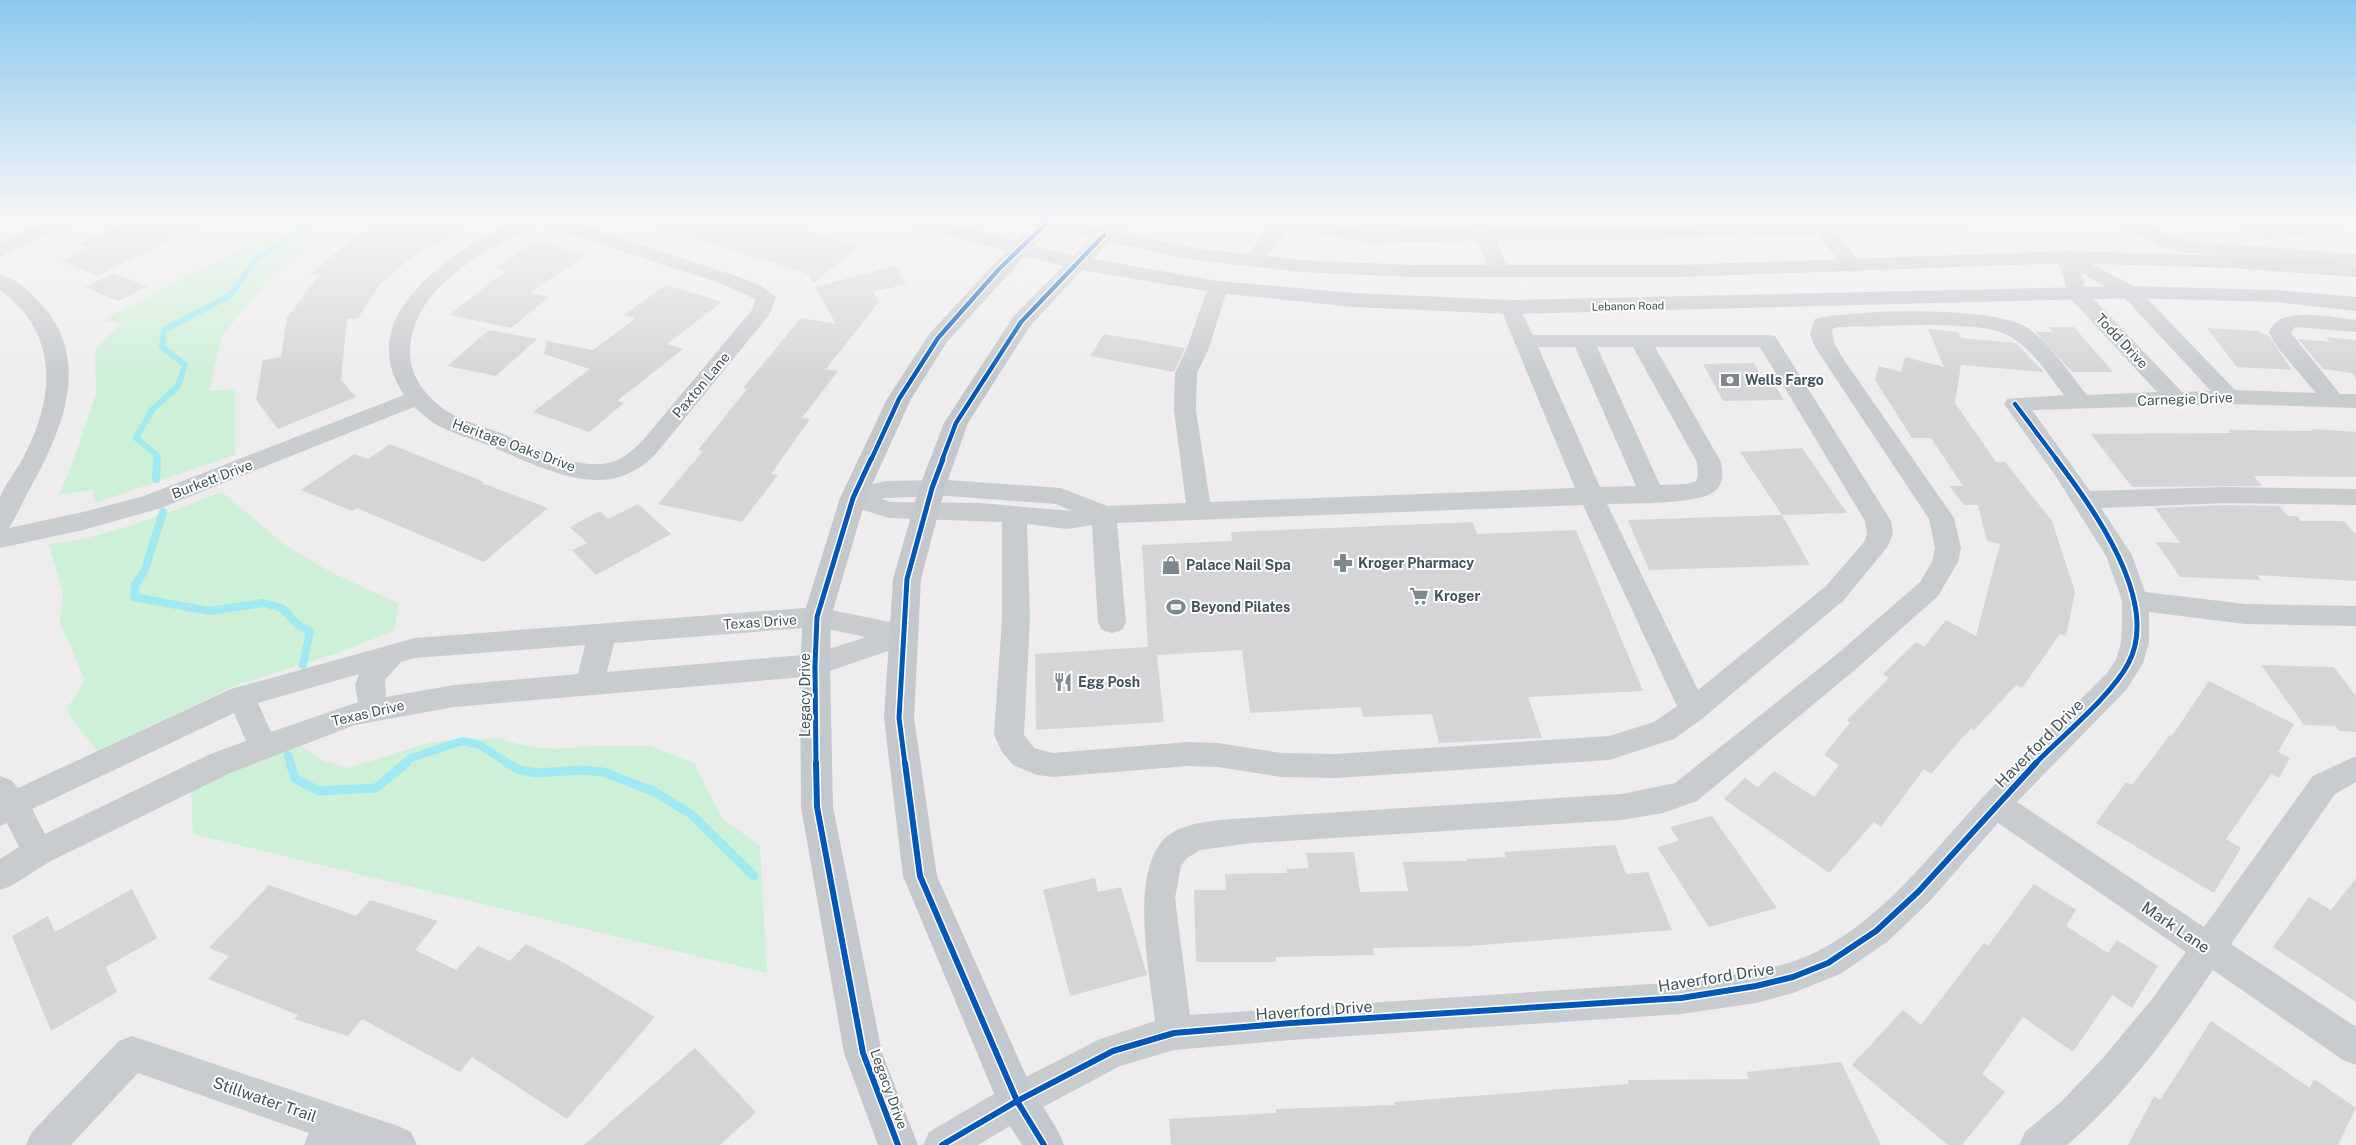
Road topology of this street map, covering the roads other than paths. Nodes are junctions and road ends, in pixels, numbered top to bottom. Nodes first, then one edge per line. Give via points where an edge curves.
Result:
1 (446, 271) edge
2 (703, 271) edge
3 (999, 271) edge
4 (1069, 271) edge
5 (1127, 271) edge
6 (1498, 271) edge
7 (2071, 271) edge
8 (2093, 271) edge
9 (0, 280) edge
10 (1218, 287) junction
11 (2130, 292) junction
12 (2077, 294) junction
13 (2356, 304) edge
14 (1510, 307) junction
15 (2356, 326) edge
16 (1526, 341) junction
17 (1583, 341) junction
18 (1640, 341) junction
19 (2229, 397) junction
20 (417, 398) junction
21 (2332, 398) junction
22 (2176, 399) junction
23 (2356, 400) edge
24 (2081, 402) junction
25 (2015, 404) joint
26 (626, 466) joint
27 (1652, 494) junction
28 (1591, 496) junction
29 (2356, 497) edge
30 (853, 498) junction
31 (929, 498) junction
32 (2083, 500) junction
33 (1199, 512) junction
34 (1014, 515) junction
35 (1104, 515) junction
36 (0, 523) edge
37 (0, 539) edge
38 (2135, 600) junction
39 (2356, 616) edge
40 (817, 617) junction
41 (1112, 624) dead end
42 (602, 634) junction
43 (904, 635) junction
44 (391, 655) junction
45 (815, 665) junction
46 (590, 684) junction
47 (241, 697) junction
48 (375, 710) junction
49 (1693, 710) junction
50 (264, 747) junction
51 (2356, 768) edge
52 (4, 802) edge
53 (1996, 804) junction
54 (38, 852) junction
55 (0, 876) edge
56 (2207, 948) junction
57 (1174, 1034) junction
58 (2356, 1048) edge
59 (1017, 1101) junction
60 (330, 1135) edge
61 (45, 1145) edge
62 (398, 1145) edge
63 (898, 1145) edge
64 (942, 1145) edge
65 (1044, 1145) edge
66 (2038, 1145) edge

1 - 20 street, Heritage Oaks Drive via 430,285 409,313 400,333 398,358 403,375
2 - 26 street, Paxton Lane via 753,289 766,297 766,302 651,445
3 - 30 main road, Legacy Drive via 938,338 899,399
4 - 31 main road via 1021,322 956,423
5 - 10 main road, Lebanon Road
6 - 14 main road
7 - 12 street, Todd Drive
8 - 11 street
9 - 36 street via 43,318 54,343 59,371 58,395 42,443
10 - 14 main road, Lebanon Road via 1354,300
10 - 33 street via 1198,348 1186,373 1185,410
11 - 12 main road, Lebanon Road
11 - 13 main road, Lebanon Road via 2276,296
11 - 19 street
12 - 14 main road, Lebanon Road
12 - 22 street, Todd Drive
14 - 16 street
15 - 21 street via 2294,320 2281,328 2280,333 2286,343
16 - 17 street
16 - 28 street
17 - 18 street
17 - 27 street
18 - 27 street via 1708,462 1711,474 1710,482 1702,489
18 - 49 street via 1767,341 1878,521 1880,534 1875,546 1835,593
19 - 21 street, Carnegie Drive
19 - 22 street, Carnegie Drive
20 - 26 street, Heritage Oaks Drive via 454,424 574,468 600,472
20 - 37 street, Burkett Drive via 152,502
21 - 23 street, Carnegie Drive
22 - 24 street, Carnegie Drive
24 - 25 street, Carnegie Drive
24 - 57 street via 2028,340 2008,326 1964,320 1855,320 1823,324 1821,339 1833,360 1941,518 1948,548 1945,562 1929,589 1846,662 1686,792 1663,800 1622,807 1252,830 1198,836 1180,844 1168,856 1159,898
25 - 32 street, Haverford Drive
27 - 28 street
28 - 33 street
28 - 49 street
29 - 32 lane via 2226,495
30 - 31 street via 889,510
30 - 40 main road, Legacy Drive
31 - 34 street
31 - 35 street via 1005,490 1061,496
31 - 43 main road via 907,579
32 - 38 street, Haverford Drive via 2119,555
33 - 35 street
34 - 35 street via 1067,520
34 - 49 street via 1016,619 1009,735 1014,749 1042,765 1188,754 1282,765 1336,766 1609,748 1664,731
35 - 41 street
38 - 39 street via 2235,615
38 - 53 street, Haverford Drive via 2135,643 2129,662 2117,681
40 - 42 street, Texas Drive
40 - 43 street, Texas Drive
40 - 45 main road, Legacy Drive
42 - 44 street, Texas Drive via 415,648
42 - 46 street
43 - 45 street, Texas Drive
43 - 59 main road via 899,718 920,876
44 - 47 street, Texas Drive
44 - 48 street via 370,680 368,689
45 - 46 street, Texas Drive
45 - 63 main road, Legacy Drive via 817,807 863,1053
46 - 48 street, Texas Drive via 454,696
47 - 50 street
47 - 52 street, Texas Drive
48 - 50 street, Texas Drive via 352,714
50 - 54 street, Texas Drive via 219,764
51 - 56 street via 2324,786
52 - 54 street
53 - 56 street, Mark Lane
53 - 57 street, Haverford Drive via 1925,883 1884,922 1828,963 1791,978 1746,989 1681,998 1291,1023
54 - 55 street, Texas Drive
56 - 58 street, Mark Lane
56 - 66 street via 2164,1011 2116,1071 2074,1115
57 - 59 street, Haverford Drive via 1113,1051
59 - 64 street, Haverford Drive
59 - 65 main road
60 - 61 street, Stillwater Trail via 132,1053
60 - 62 street, Stillwater Trail

